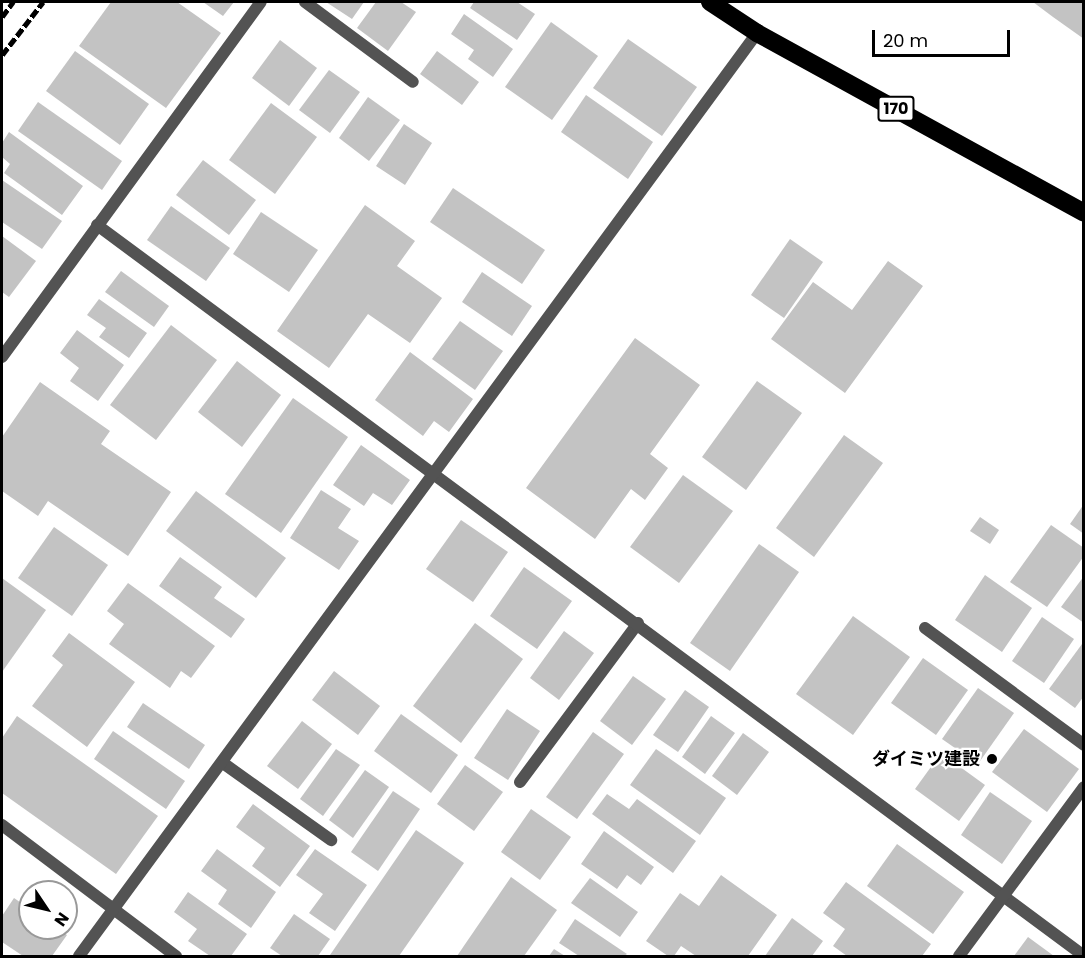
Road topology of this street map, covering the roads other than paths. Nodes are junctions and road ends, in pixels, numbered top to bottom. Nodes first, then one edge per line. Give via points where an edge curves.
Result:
1 (261, 2) edge
2 (305, 2) edge
3 (710, 2) edge
4 (757, 33) junction
5 (413, 82) dead end
6 (1083, 213) edge
7 (97, 225) junction
8 (2, 357) edge
9 (436, 473) junction
10 (638, 623) junction
11 (925, 628) dead end
12 (1083, 745) edge
13 (223, 763) junction
14 (520, 782) dead end
15 (1083, 787) edge
16 (2, 825) edge
17 (331, 840) dead end
18 (1005, 896) junction
19 (115, 908) junction
20 (1083, 956) edge
21 (79, 957) edge
22 (177, 957) edge
23 (959, 957) edge

1 - 7 street
2 - 5 street
3 - 4 highway, 170
4 - 6 highway, 170
4 - 9 street
7 - 8 street
7 - 9 street
9 - 10 street
9 - 13 street
10 - 14 street
10 - 18 street
11 - 12 street
13 - 17 street
13 - 19 street
15 - 18 street
16 - 19 street
18 - 20 street
18 - 23 street
19 - 21 street
19 - 22 street

